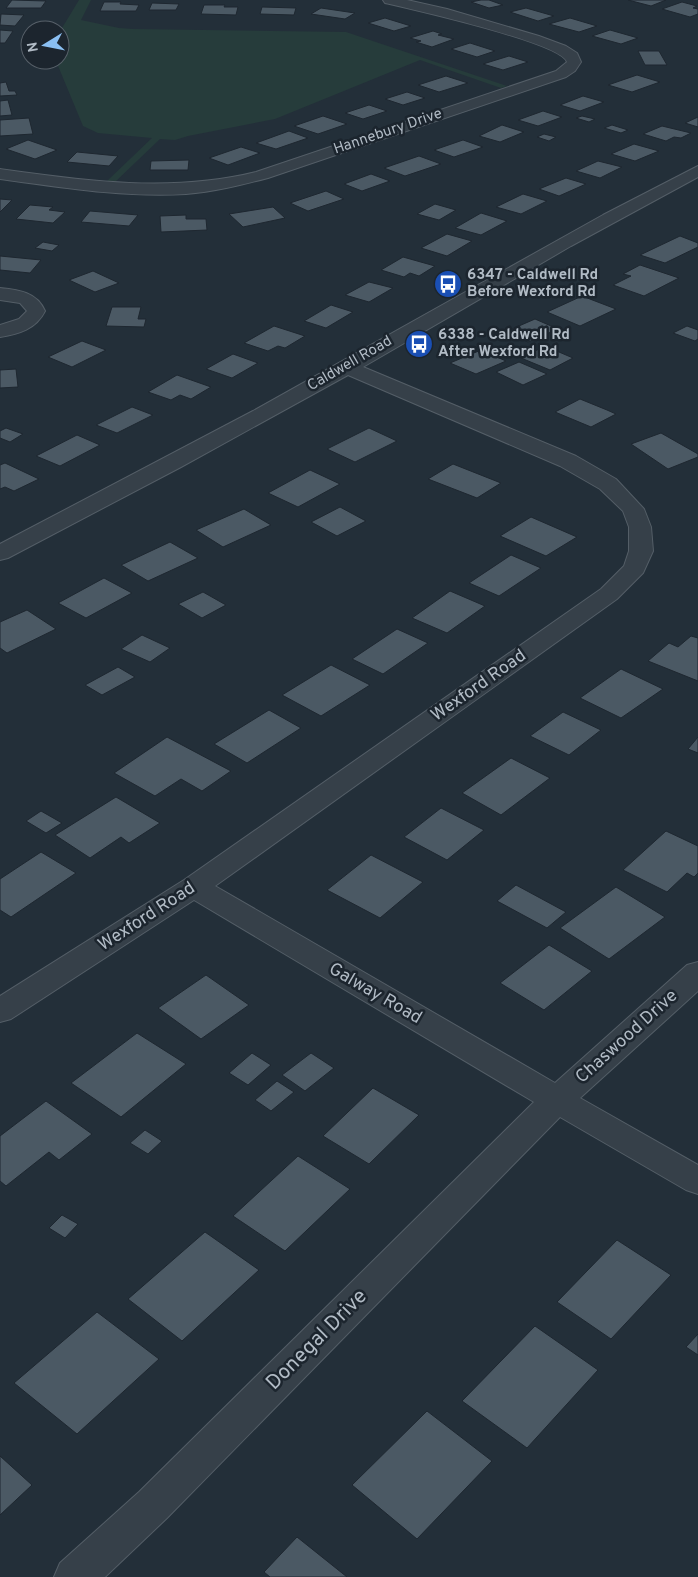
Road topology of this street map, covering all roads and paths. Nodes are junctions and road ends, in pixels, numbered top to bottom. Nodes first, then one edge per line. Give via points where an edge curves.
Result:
1 (390, 0) edge
2 (698, 170) edge
3 (0, 174) edge
4 (0, 294) edge
5 (0, 331) edge
6 (347, 367) junction
7 (0, 553) edge
8 (194, 887) junction
9 (698, 974) edge
10 (0, 1011) edge
11 (557, 1100) junction
12 (698, 1181) edge
13 (74, 1577) edge

1 - 3 street, Hannebury Drive via 534,39 561,49 572,56 574,62 561,74 228,184 184,190 144,190
2 - 6 street, Caldwell Road via 515,269
4 - 5 street via 26,299 34,304 36,310 33,317 22,325
6 - 7 street, Caldwell Road
6 - 8 street, Wexford Road via 568,460 608,484 633,509 640,527 641,551 636,568 609,594
8 - 10 street, Wexford Road
8 - 11 street, Galway Road
9 - 11 street, Chaswood Drive
11 - 12 street, Galway Road
11 - 13 street, Donegal Drive via 153,1505

